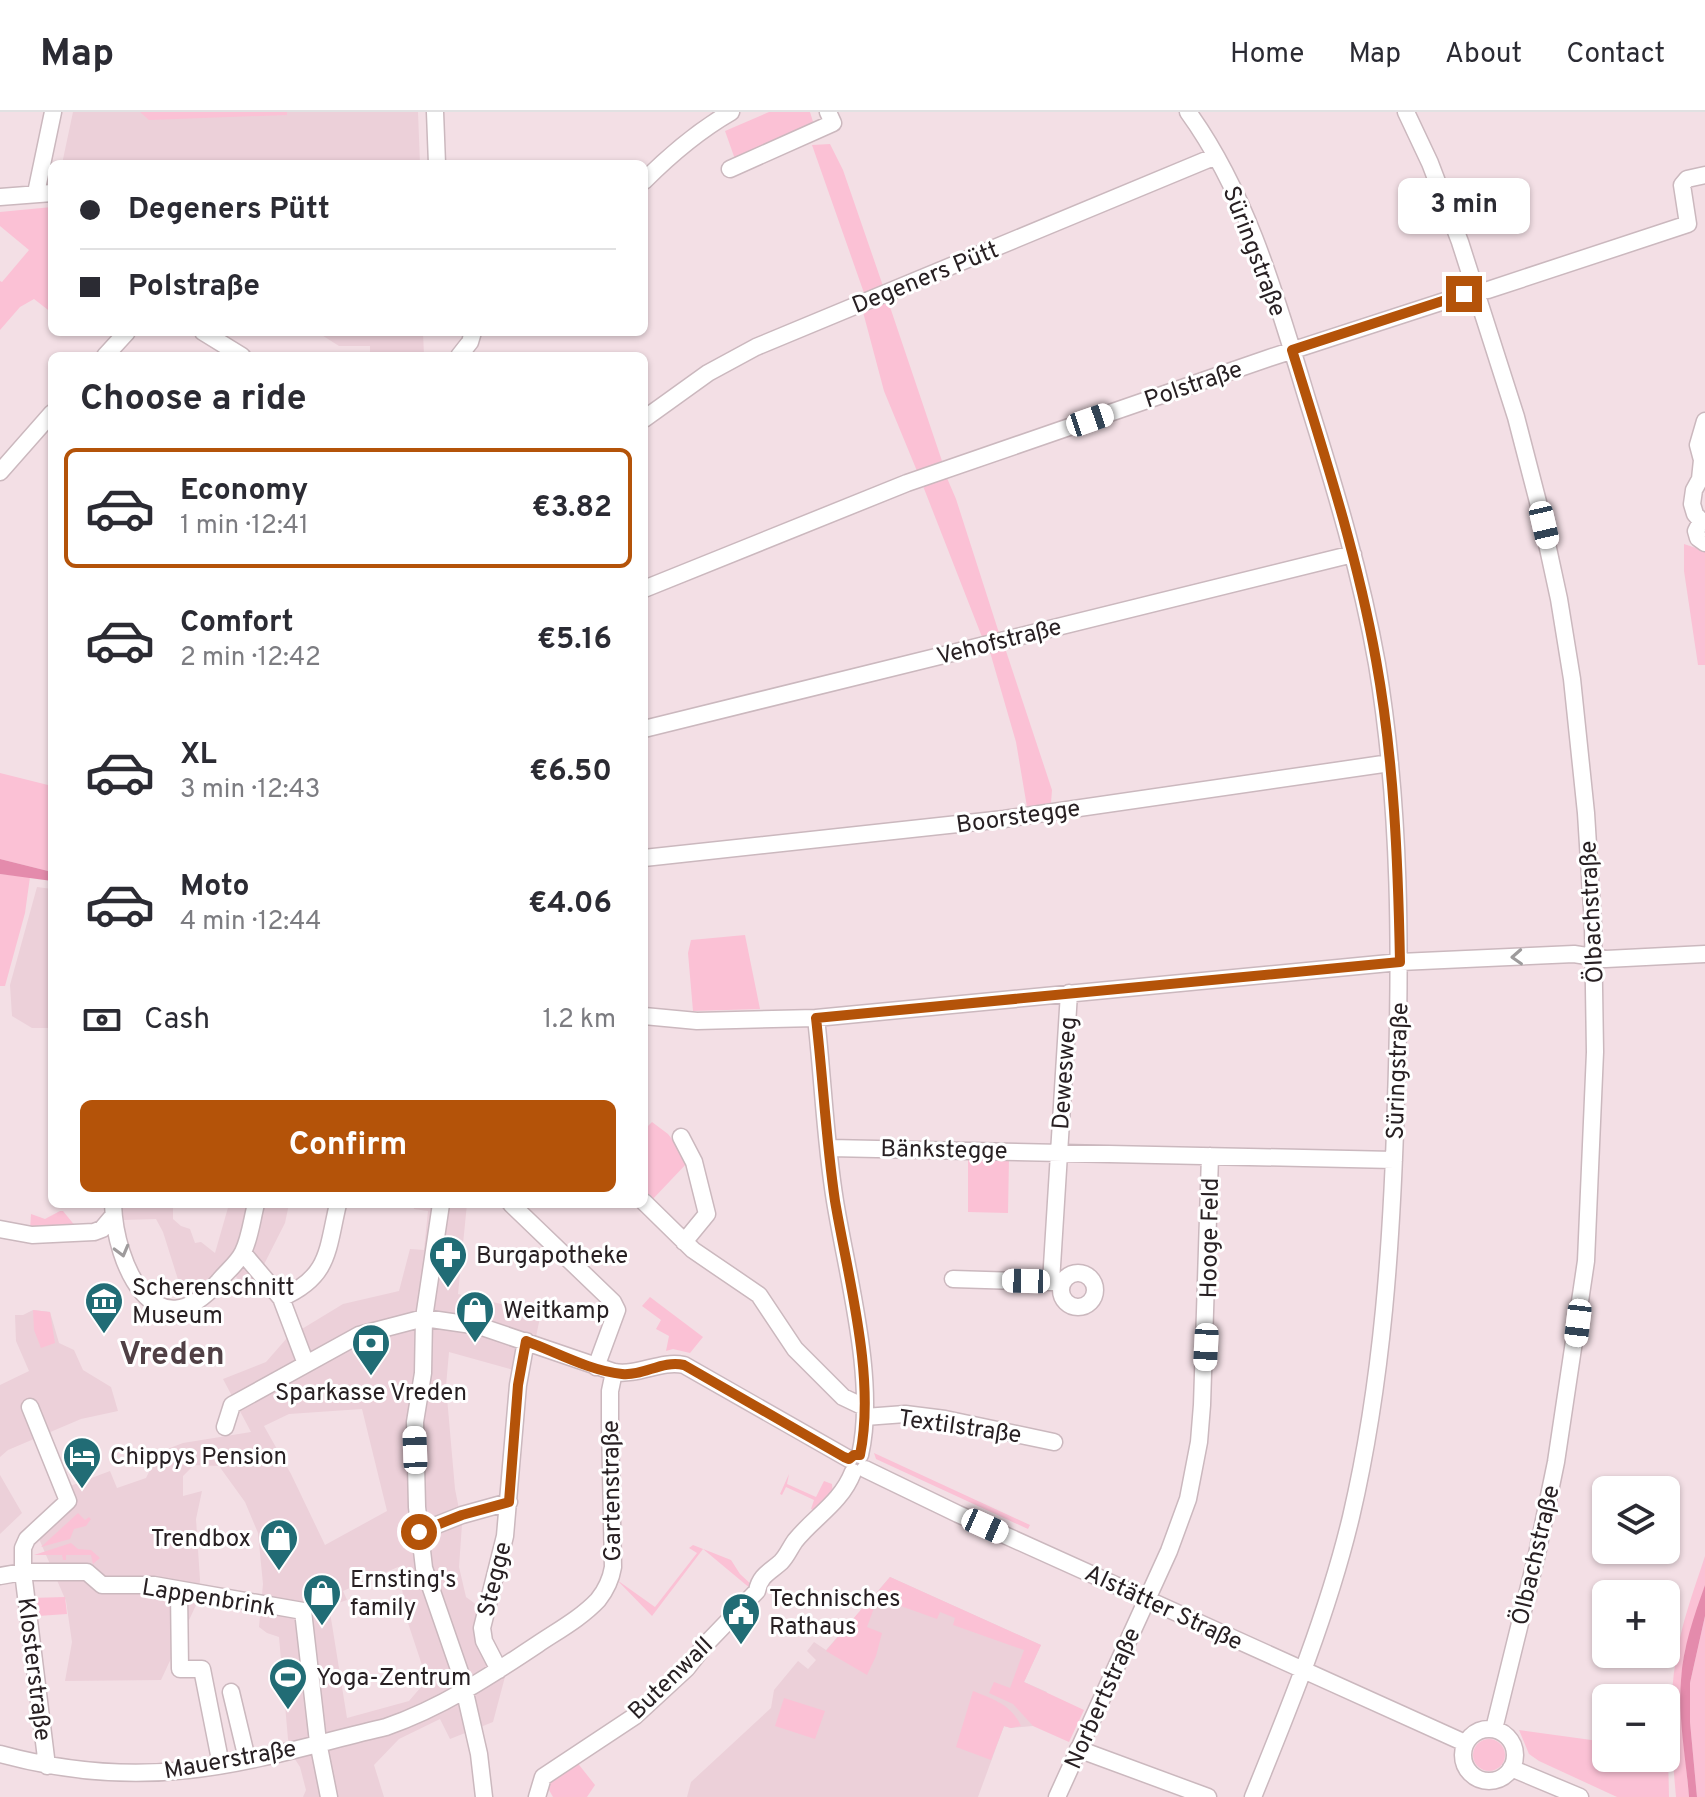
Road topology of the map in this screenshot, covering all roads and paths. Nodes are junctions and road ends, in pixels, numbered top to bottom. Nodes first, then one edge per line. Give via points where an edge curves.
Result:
1 (53, 112) edge
2 (435, 112) edge
3 (731, 112) edge
4 (1188, 112) edge
5 (1406, 112) edge
6 (830, 117) edge
7 (1216, 156) junction
8 (437, 160) edge
9 (730, 169) dead end
10 (1705, 175) edge
11 (648, 177) edge
12 (44, 193) edge
13 (0, 197) edge
14 (1477, 292) junction
15 (123, 336) edge
16 (210, 336) edge
17 (1292, 350) junction
18 (109, 352) edge
19 (236, 352) edge
20 (648, 416) edge
21 (48, 418) edge
22 (1705, 421) edge
23 (0, 472) edge
24 (1703, 522) edge
25 (1705, 543) edge
26 (1353, 554) junction
27 (648, 587) edge
28 (648, 728) edge
29 (1390, 763) junction
30 (648, 858) edge
31 (1705, 954) edge
32 (1595, 958) junction
33 (1400, 962) junction
34 (1069, 993) junction
35 (648, 1016) edge
36 (816, 1018) junction
37 (681, 1137) dead end
38 (830, 1148) junction
39 (1058, 1152) junction
40 (1210, 1156) junction
41 (1394, 1160) junction
42 (648, 1206) edge
43 (255, 1208) edge
44 (337, 1208) edge
45 (440, 1208) edge
46 (515, 1208) edge
47 (113, 1210) edge
48 (0, 1229) edge
49 (684, 1242) junction
50 (243, 1253) junction
51 (953, 1279) dead end
52 (281, 1298) junction
53 (424, 1318) junction
54 (526, 1341) junction
55 (306, 1364) junction
56 (596, 1367) junction
57 (614, 1372) junction
58 (30, 1407) dead end
59 (864, 1412) junction
60 (225, 1427) dead end
61 (1054, 1442) dead end
62 (857, 1464) junction
63 (509, 1502) junction
64 (419, 1532) junction
65 (23, 1572) junction
66 (0, 1576) edge
67 (179, 1591) junction
68 (1147, 1598) junction
69 (499, 1670) junction
70 (1304, 1671) junction
71 (464, 1690) junction
72 (231, 1692) dead end
73 (1494, 1729) junction
74 (318, 1742) junction
75 (1465, 1743) junction
76 (1078, 1749) junction
77 (0, 1754) edge
78 (247, 1759) junction
79 (221, 1765) junction
80 (47, 1766) junction
81 (1511, 1768) junction
82 (1483, 1789) edge
83 (329, 1797) edge
84 (484, 1797) edge
85 (537, 1797) edge
86 (1057, 1797) edge
87 (1208, 1797) edge
88 (1253, 1797) edge
89 (1580, 1797) edge

1 - 12 street
2 - 8 street
3 - 11 street via 701,130
4 - 7 street, Süringstraße
5 - 14 street, Ölbachstraße via 1447,204
6 - 9 street
7 - 17 street, Süringstraße via 1243,211
7 - 20 street, Degeners Pütt via 756,347
10 - 14 street, Polstraße via 1682,185 1688,224
12 - 13 street
14 - 17 street, Polstraße
14 - 32 street, Ölbachstraße via 1535,487 1567,640
15 - 18 street
16 - 19 street
17 - 26 street, Süringstraße
17 - 27 street, Polstraße via 907,483
21 - 23 street
22 - 24 street via 1698,445 1700,479 1692,504
24 - 25 street via 1696,535
26 - 28 street, Vehofstraße
26 - 29 street, Süringstraße
29 - 30 street, Boorstegge via 1004,819
29 - 33 street, Süringstraße
31 - 32 street
32 -> 33 street via 1574,954
32 - 73 street, Ölbachstraße via 1592,1157 1574,1354 1537,1554
33 - 34 street
33 - 41 street, Süringstraße
34 - 36 street
34 - 39 street, Dewesweg
35 - 36 street via 697,1021
36 - 38 street
37 - 49 street via 694,1162 707,1214
38 - 39 street, Bänkstegge
38 - 59 street via 856,1316
39 - 40 street, Bänkstegge
39 - 51 street via 1056,1282
40 - 41 street, Bänkstegge
40 - 68 street, Hooge Feld via 1199,1442 1188,1499
41 - 70 street, Süringstraße via 1371,1412 1350,1519
42 - 49 street
43 - 50 street
44 - 52 street via 322,1269
45 - 53 street
46 - 56 street via 613,1302 617,1310
47 - 48 street via 102,1229 94,1232 32,1235
47 -> 50 street via 134,1285 159,1306 190,1306
49 - 59 street via 759,1295 795,1349
50 - 52 street
52 - 55 street
53 - 54 street via 479,1326
53 - 55 street via 368,1331
53 - 64 street via 415,1422
54 - 56 street
54 - 63 street, Stegge
55 - 60 street via 232,1405
56 - 57 street
57 - 62 street, Alstätter Straße via 684,1365
57 - 69 street, Gartenstraße via 612,1573 600,1597 581,1615
58 - 65 street, Klosterstraße via 68,1501 27,1539
59 - 61 street, Textilstraße via 933,1417
59 - 62 street
62 - 68 street, Alstätter Straße
62 - 85 street, Butenwall via 841,1495 759,1581 752,1597 687,1668 635,1716 543,1777
63 - 64 street
63 - 69 street, Stegge via 481,1634
64 - 71 street via 424,1568
65 - 66 street, Lappenbrink
65 - 67 street, Lappenbrink via 87,1572 102,1585 154,1585
65 - 80 street, Klosterstraße
67 - 74 street, Lappenbrink via 303,1611
67 - 79 street via 180,1669 202,1669
68 - 70 street, Alstätter Straße
68 - 76 street, Norbertstraße
69 - 71 street, Gartenstraße
70 - 75 street, Alstätter Straße
70 - 88 street, Süringstraße
71 - 74 street, Mauerstraße via 401,1722
71 - 84 street
72 - 78 street
73 - 75 street via 1479,1730
73 - 81 street via 1513,1744
74 - 78 street, Mauerstraße
74 - 83 street
75 - 82 street via 1467,1770
76 - 86 street, Norbertstraße
76 - 87 street
77 - 80 street, Mauerstraße
78 - 79 street, Mauerstraße
79 - 80 street, Mauerstraße via 145,1773
81 - 82 street
81 - 89 street

